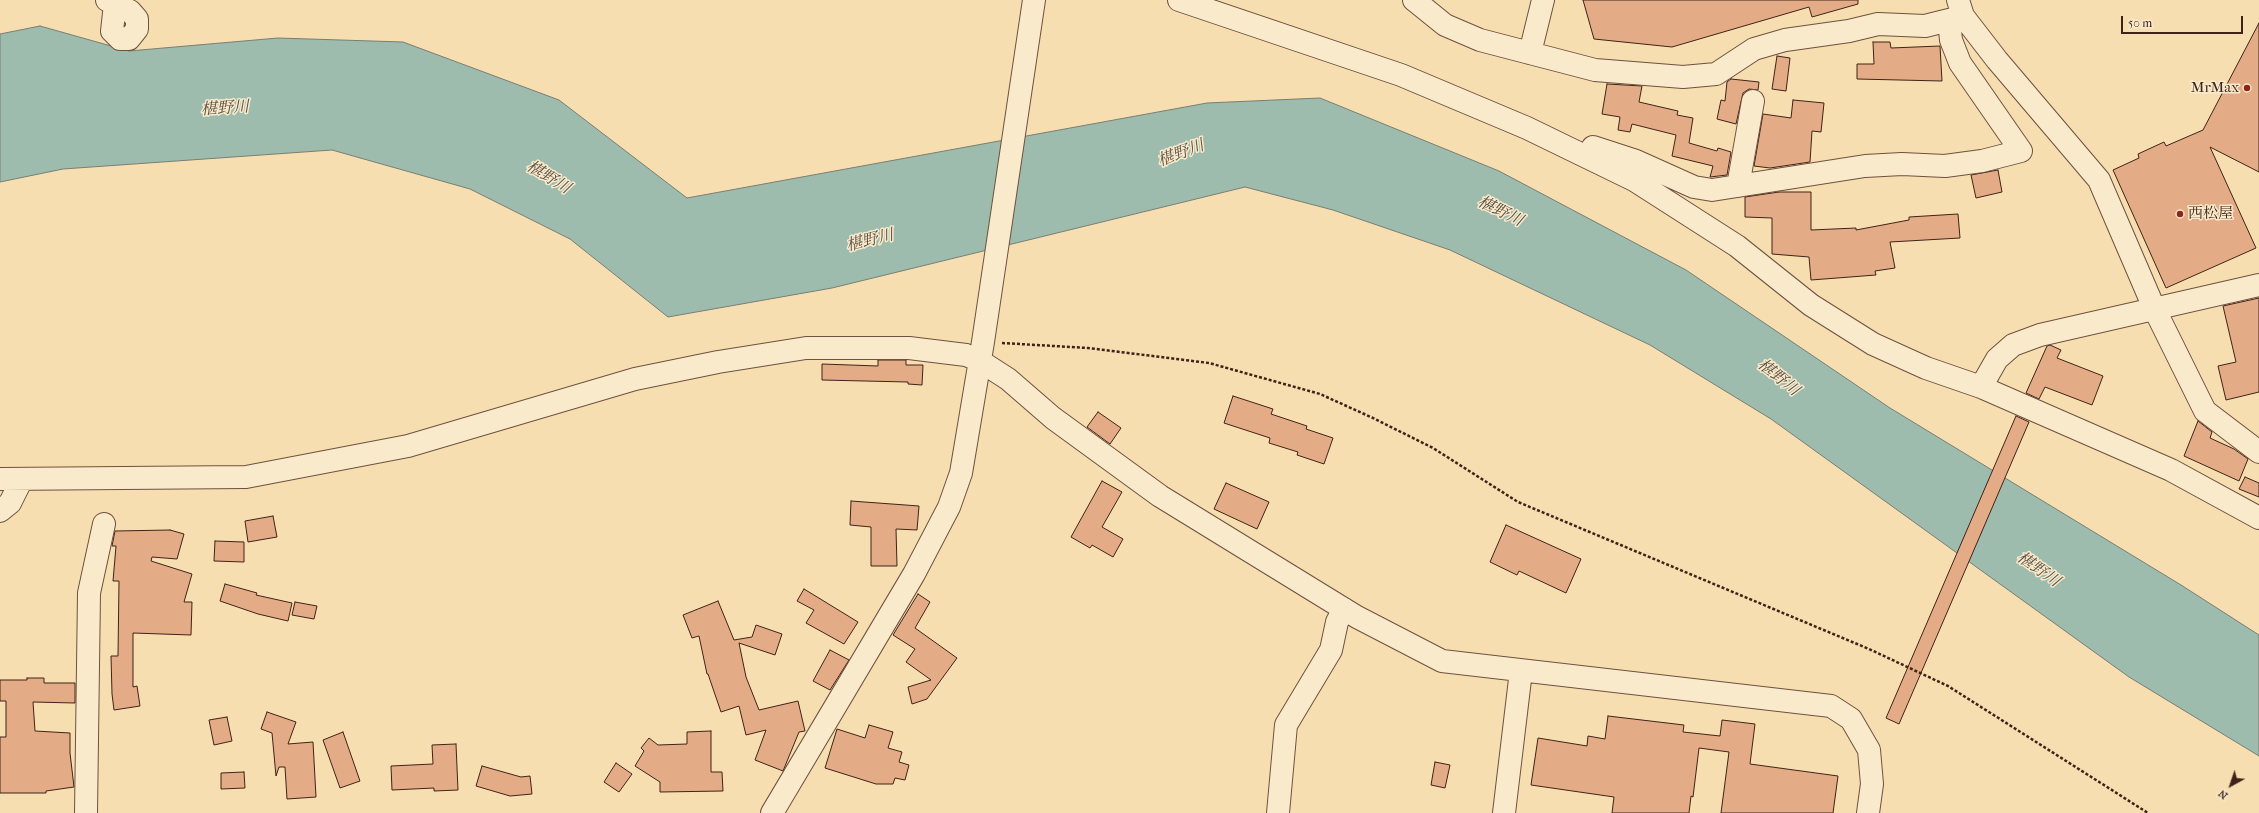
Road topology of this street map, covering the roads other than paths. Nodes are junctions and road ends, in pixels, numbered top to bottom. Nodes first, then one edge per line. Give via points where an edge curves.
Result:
1 (1034, 0) edge
2 (1179, 0) edge
3 (1414, 0) edge
4 (1543, 0) edge
5 (1957, 12) edge
6 (1530, 53) junction
7 (1753, 101) dead end
8 (1527, 128) junction
9 (1738, 186) junction
10 (2259, 285) edge
11 (2154, 308) junction
12 (982, 352) junction
13 (1981, 387) junction
14 (2259, 452) edge
15 (0, 479) edge
16 (22, 479) junction
17 (0, 511) edge
18 (2259, 518) edge
19 (104, 524) dead end
20 (1351, 613) junction
21 (1521, 671) junction
22 (86, 813) edge
23 (772, 813) edge
24 (1278, 813) edge
25 (1504, 813) edge
26 (1868, 813) edge

1 - 12 street
2 - 8 street via 1401,75
3 - 6 street via 1445,25 1480,40
4 - 6 street
5 - 6 street via 1925,26 1878,24 1785,40 1754,49 1716,74 1703,76 1683,77 1595,70
5 - 9 street via 1951,40 1960,63 2021,151 1982,161 1945,166 1865,166
5 - 11 street via 2099,180
7 - 9 street
8 - 9 street via 1636,161 1694,187 1712,190
8 - 13 street via 1634,180 1737,246 1811,305 1873,344 1926,368
10 - 11 street
11 - 13 street via 2040,335 2013,345 1997,359
11 - 14 street via 2204,411
12 - 16 street via 966,355 909,348 806,348 718,362 635,379 408,446 246,477
12 - 20 street via 1008,379 1053,418 1160,496
12 - 23 street via 961,473 949,507 878,638
13 - 18 street via 2171,470
15 - 16 street
16 - 17 street via 10,503
19 - 22 street via 89,593
20 - 21 street via 1442,661
20 - 24 street via 1337,622 1331,650 1286,725
21 - 25 street
21 - 26 street via 1831,706 1851,719 1869,750 1872,784

